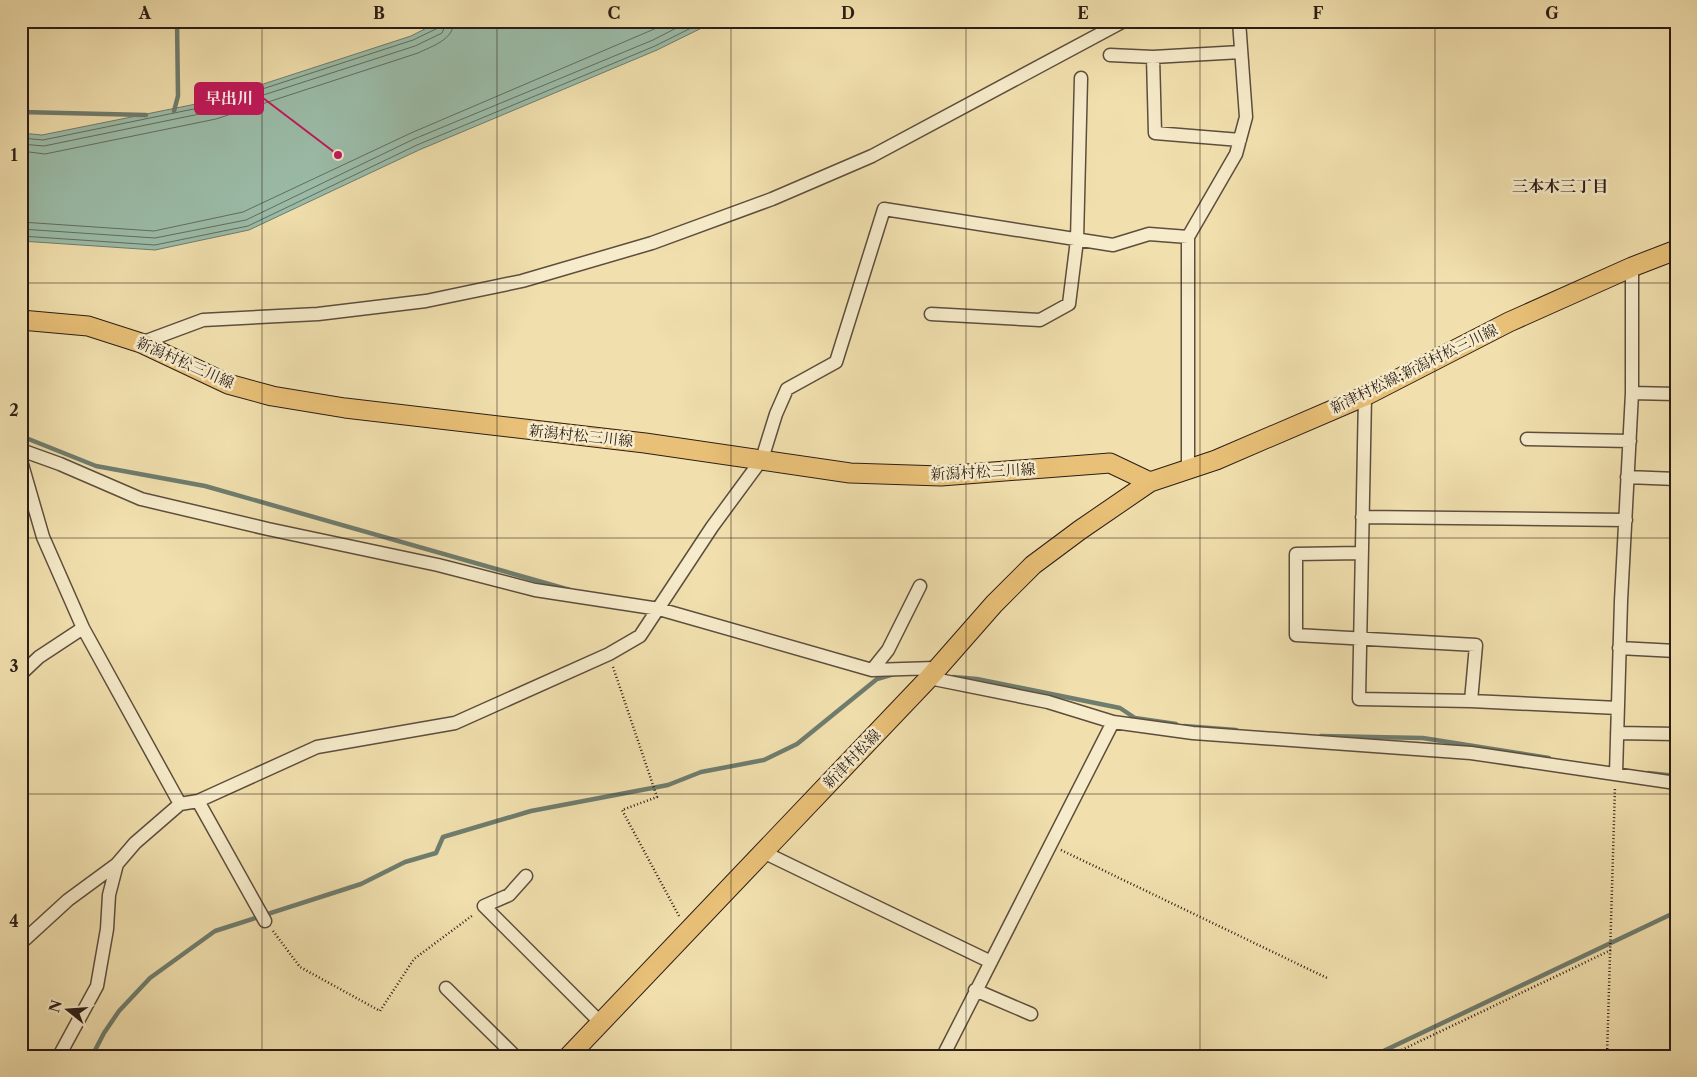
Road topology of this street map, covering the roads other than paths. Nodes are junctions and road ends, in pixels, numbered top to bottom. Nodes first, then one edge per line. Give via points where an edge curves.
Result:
1 (1124, 21) edge
2 (1239, 21) edge
3 (1241, 52) junction
4 (1110, 55) dead end
5 (1153, 57) junction
6 (1081, 78) dead end
7 (1240, 140) junction
8 (1188, 237) junction
9 (1077, 240) junction
10 (1676, 250) edge
11 (1632, 267) junction
12 (931, 314) dead end
13 (21, 320) edge
14 (142, 343) junction
15 (1632, 392) junction
16 (1676, 394) edge
17 (1365, 396) junction
18 (1527, 439) dead end
19 (1630, 441) junction
20 (21, 450) edge
21 (762, 459) junction
22 (21, 461) edge
23 (1188, 469) junction
24 (1628, 477) junction
25 (1676, 479) edge
26 (1150, 482) junction
27 (1362, 517) junction
28 (1626, 520) junction
29 (1361, 553) junction
30 (920, 586) dead end
31 (659, 609) junction
32 (83, 628) junction
33 (1360, 638) junction
34 (1620, 648) junction
35 (1676, 650) edge
36 (872, 670) junction
37 (932, 673) junction
38 (21, 674) edge
39 (1471, 701) junction
40 (1618, 708) junction
41 (1113, 722) junction
42 (1617, 733) junction
43 (1676, 734) edge
44 (1616, 774) junction
45 (1676, 783) edge
46 (198, 801) junction
47 (180, 804) junction
48 (763, 852) junction
49 (117, 864) junction
50 (526, 876) dead end
51 (266, 921) road end
52 (21, 943) edge
53 (991, 962) junction
54 (446, 988) dead end
55 (975, 990) junction
56 (1030, 1014) dead end
57 (601, 1023) junction
58 (59, 1056) edge
59 (515, 1056) edge
60 (569, 1056) edge
61 (943, 1056) edge

1 - 14 street via 872,156 772,199 652,243 522,281 426,301 318,314 203,320
2 - 3 street
3 - 5 street
3 - 7 street via 1246,118
4 - 5 street
5 - 7 street via 1155,133
6 - 9 street
7 - 8 street via 1236,154
8 - 9 street via 1148,234 1113,244
8 - 23 street
9 - 12 street via 1069,304 1040,320
9 - 21 street via 884,209 836,362 787,390
10 - 11 main road, 新津村松線;新潟村松三川線
11 - 15 street
11 - 17 main road, 新津村松線;新潟村松三川線 via 1509,322
13 - 14 main road, 新潟村松三川線 via 88,326
14 - 21 main road, 新潟村松三川線 via 228,384 272,396 344,408
15 - 16 street
15 - 19 street
17 - 23 main road, 新津村松線;新潟村松三川線
17 - 27 street
18 - 19 street
19 - 24 street
20 - 31 street via 141,499 438,565 535,590
21 - 26 main road, 新潟村松三川線 via 850,473 941,476 1110,463
21 - 31 street via 712,527
22 - 32 street via 43,537
23 - 26 main road, 新津村松線;新潟村松三川線
24 - 25 street
24 - 28 street
26 - 37 main road, 新津村松線 via 1033,565
27 - 28 street
27 - 29 street
28 - 34 street
29 - 33 street
29 - 33 street via 1296,554 1296,635
30 - 36 street via 888,650
31 - 36 street
31 - 46 street via 640,636 609,654 455,723 317,747
32 - 38 street via 39,657
32 - 47 street
33 - 39 street via 1476,645
33 - 39 street via 1359,699
34 - 35 street
34 - 40 street
36 - 37 street
37 - 41 street
37 - 48 main road, 新津村松線
39 - 40 street
40 - 42 street
41 - 44 street via 1193,733 1472,753
41 - 53 street
42 - 43 street
42 - 44 street
44 - 45 street
46 - 47 street
46 - 51 street
47 - 49 street via 135,843
48 - 53 street
48 - 57 main road, 新津村松線
49 - 52 street via 68,900
49 - 58 street via 108,895 107,929 98,986
50 - 57 street via 509,895 484,906
53 - 55 street
54 - 59 street
55 - 56 street
55 - 61 street
57 - 60 main road, 新津村松線

